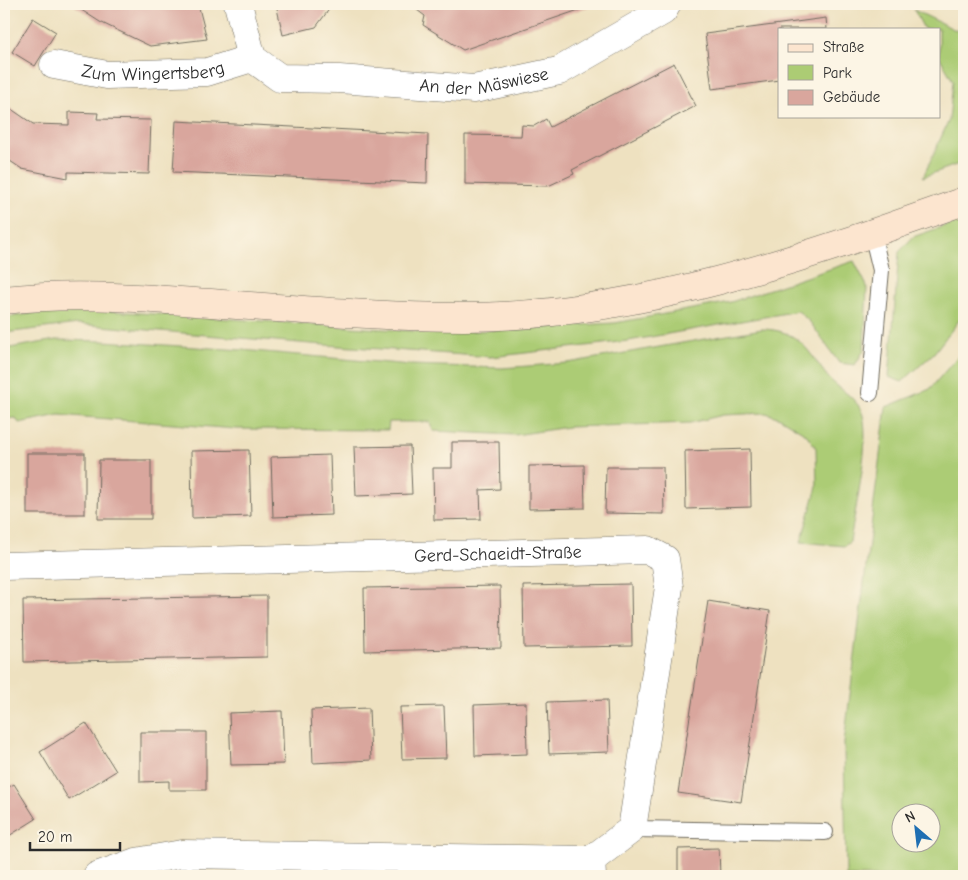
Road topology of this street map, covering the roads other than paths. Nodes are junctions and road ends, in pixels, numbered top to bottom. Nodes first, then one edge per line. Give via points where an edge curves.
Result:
1 (238, 4) edge
2 (667, 4) edge
3 (252, 58) junction
4 (54, 65) dead end
5 (964, 201) edge
6 (872, 234) junction
7 (4, 290) edge
8 (40, 296) junction
9 (4, 300) edge
10 (870, 393) dead end
11 (4, 566) edge
12 (632, 830) junction
13 (825, 832) dead end
14 (592, 868) edge
15 (97, 876) edge

1 - 3 street, Zum Wingertsberg
2 - 3 street, An der Mäswiese via 662,11 559,71 474,89 280,78
3 - 4 street, Zum Wingertsberg via 207,72 107,75
5 - 6 main road
6 - 8 main road via 733,277 617,303 542,313 465,317 139,298
6 - 10 lane via 881,270
7 - 8 main road
8 - 9 main road
11 - 12 street, Gerd-Schaeidt-Straße via 648,550 665,559 669,587
12 - 13 lane
12 - 14 street
14 - 15 street via 182,854 136,862

